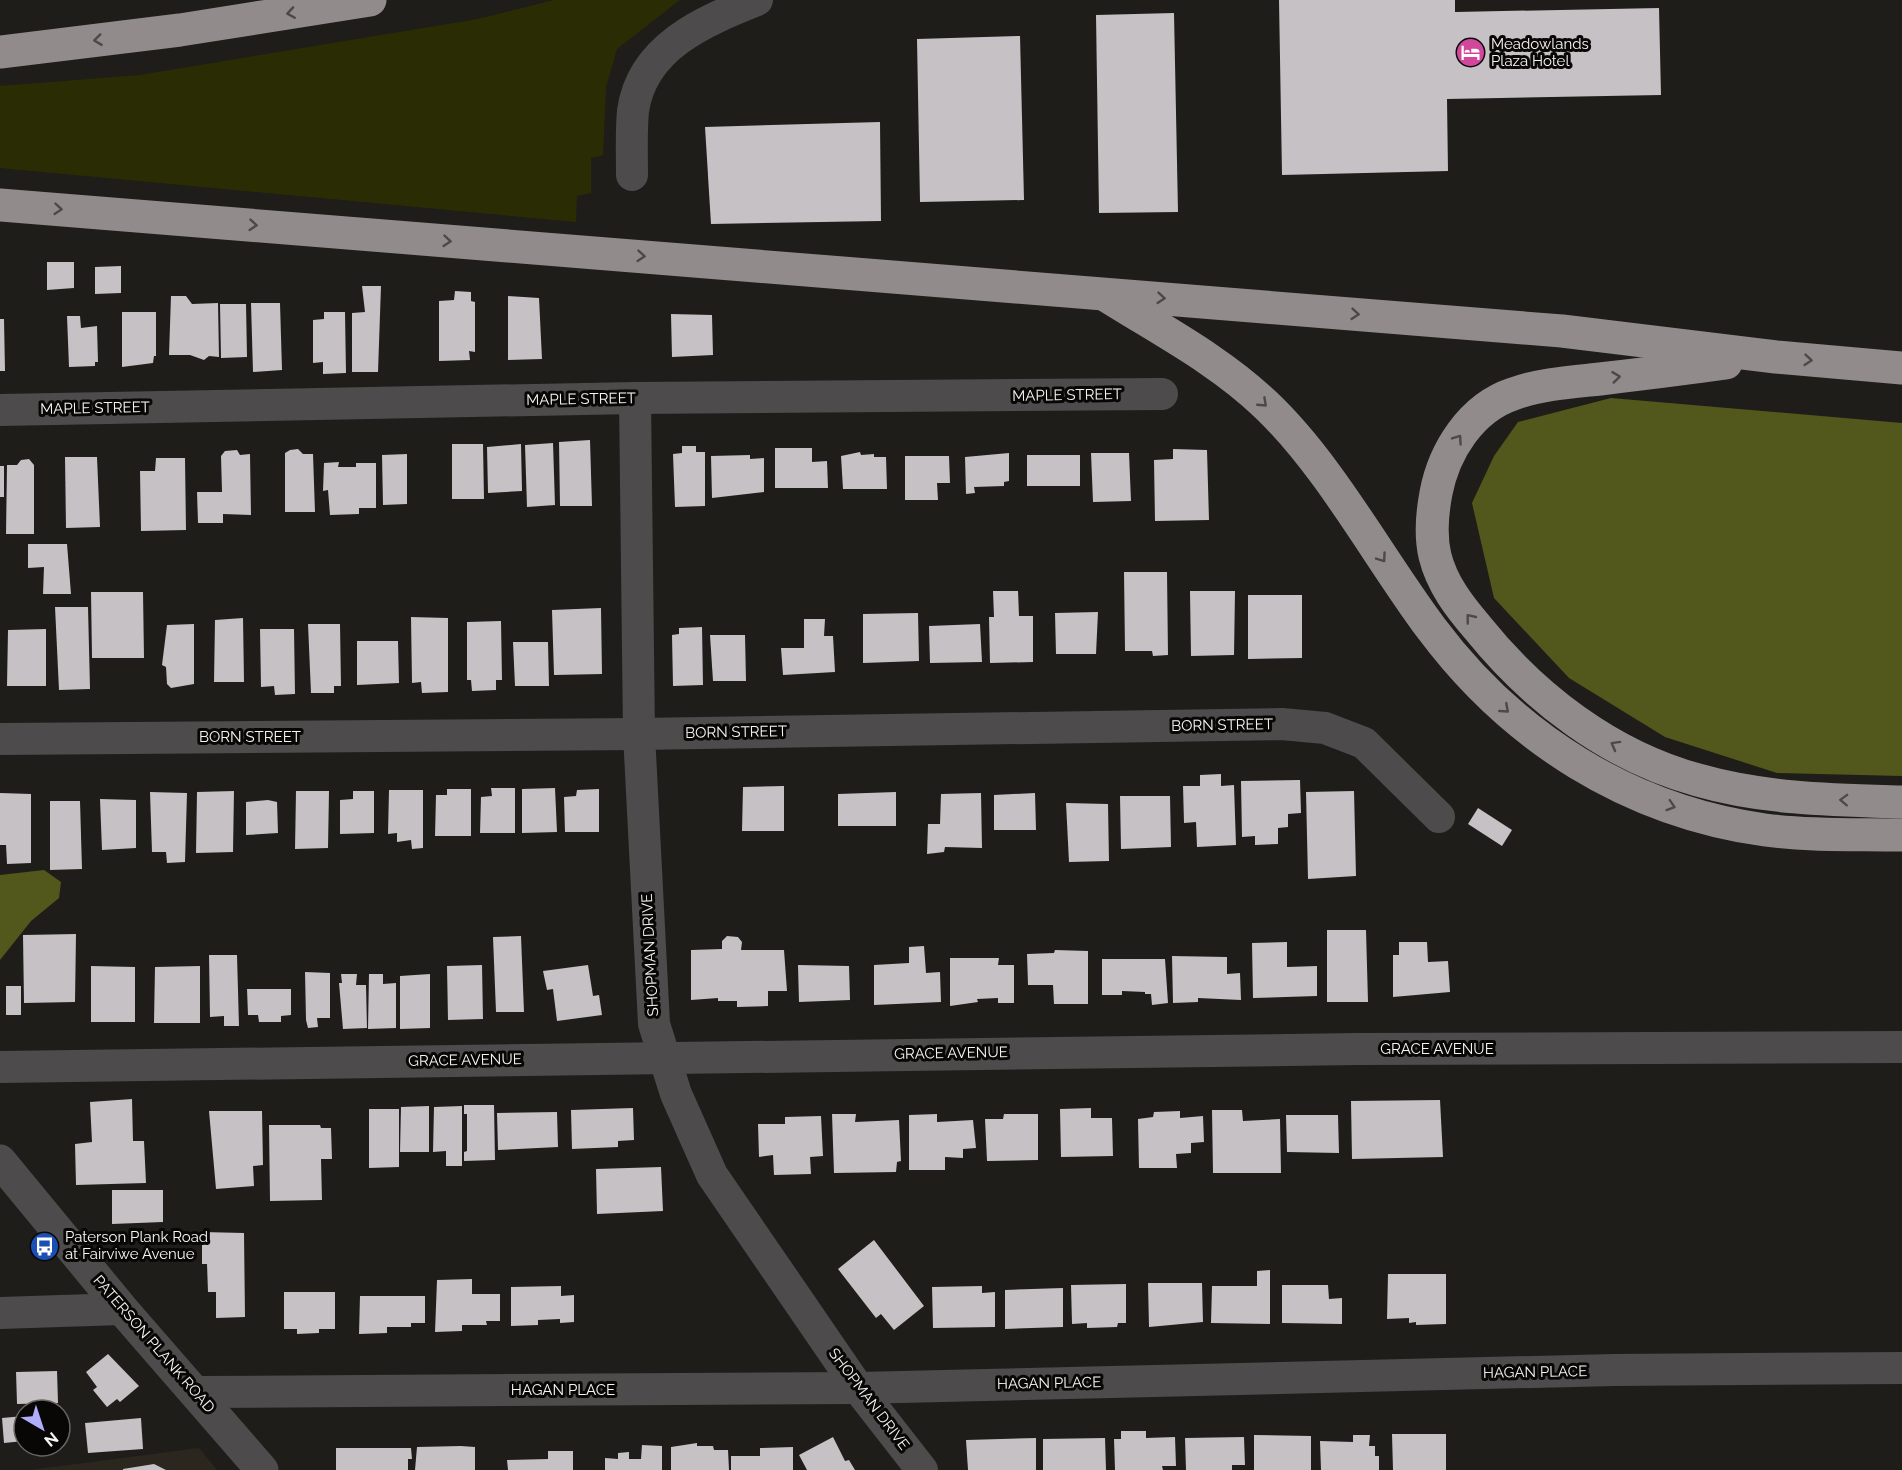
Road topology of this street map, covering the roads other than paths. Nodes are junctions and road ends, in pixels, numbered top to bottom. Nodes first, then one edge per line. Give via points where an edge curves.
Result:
1 (370, 0) edge
2 (757, 0) edge
3 (0, 51) edge
4 (632, 175) dead end
5 (0, 205) edge
6 (1102, 294) junction
7 (1776, 357) junction
8 (1902, 368) edge
9 (1162, 394) dead end
10 (635, 398) junction
11 (0, 410) edge
12 (639, 734) junction
13 (0, 739) edge
14 (1902, 801) edge
15 (1439, 817) dead end
16 (1902, 835) edge
17 (1902, 1047) edge
18 (663, 1057) junction
19 (0, 1067) edge
20 (0, 1161) edge
21 (122, 1309) junction
22 (0, 1313) edge
23 (1902, 1368) edge
24 (858, 1388) junction
25 (196, 1392) junction
26 (262, 1470) edge
27 (922, 1470) edge

1 -> 3 highway via 180,30
2 - 4 street via 686,33 655,60 633,109
5 -> 6 highway
6 -> 7 highway via 1562,331
6 -> 16 highway via 1219,366 1266,405 1302,445 1432,629 1468,673 1504,709 1583,768 1640,796 1765,830
7 -> 8 highway
14 -> 7 highway via 1825,800 1758,793 1697,780 1636,757 1579,725 1522,679 1452,597 1435,556 1431,518 1439,476 1456,439 1483,410 1512,394 1558,384
9 - 10 street, MAPLE STREET
10 - 11 street, MAPLE STREET
10 - 12 street, SHOPMAN DRIVE
12 - 13 street, BORN STREET
12 - 15 street, BORN STREET via 1306,726 1364,743
12 - 18 street, SHOPMAN DRIVE via 654,1024
17 - 18 street, GRACE AVENUE
18 - 19 street, GRACE AVENUE
18 - 24 street, SHOPMAN DRIVE via 712,1175
20 - 21 street, PATERSON PLANK ROAD
21 - 22 street
21 - 25 street, PATERSON PLANK ROAD
23 - 24 street, HAGAN PLACE via 1614,1370
24 - 25 street, HAGAN PLACE
24 - 27 street, SHOPMAN DRIVE
25 - 26 street, PATERSON PLANK ROAD

